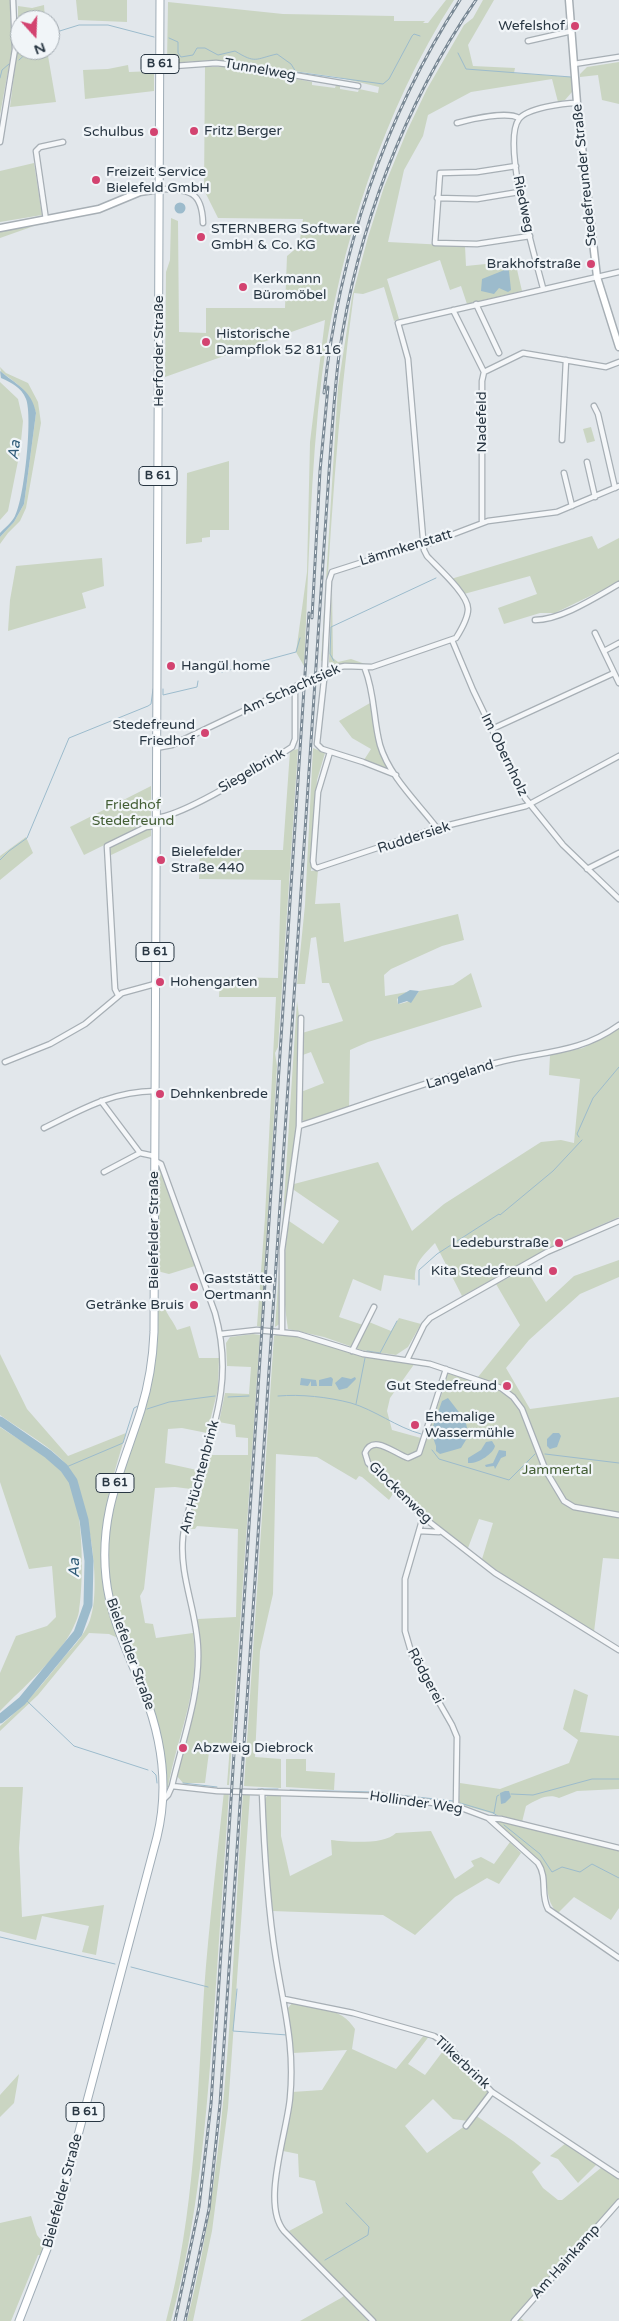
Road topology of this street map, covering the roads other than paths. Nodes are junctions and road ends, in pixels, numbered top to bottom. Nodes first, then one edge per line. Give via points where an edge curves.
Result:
1 (13, 0) edge
2 (160, 0) edge
3 (569, 0) edge
4 (572, 31) junction
5 (528, 42) dead end
6 (619, 57) edge
7 (574, 64) junction
8 (160, 67) junction
9 (358, 86) dead end
10 (578, 103) junction
11 (519, 118) junction
12 (457, 122) dead end
13 (0, 142) edge
14 (63, 142) dead end
15 (516, 166) junction
16 (160, 190) junction
17 (519, 192) junction
18 (437, 198) junction
19 (46, 220) junction
20 (203, 223) dead end
21 (0, 228) edge
22 (530, 236) junction
23 (619, 272) edge
24 (597, 277) junction
25 (543, 288) junction
26 (476, 304) junction
27 (453, 310) junction
28 (619, 347) edge
29 (499, 353) dead end
30 (566, 360) junction
31 (619, 362) edge
32 (484, 372) junction
33 (594, 406) dead end
34 (562, 440) dead end
35 (587, 462) dead end
36 (564, 473) dead end
37 (617, 487) edge
38 (595, 496) junction
39 (572, 506) junction
40 (482, 522) junction
41 (424, 544) junction
42 (619, 584) edge
43 (535, 620) dead end
44 (595, 633) dead end
45 (454, 639) junction
46 (619, 643) edge
47 (604, 651) junction
48 (365, 669) junction
49 (325, 672) junction
50 (614, 672) junction
51 (619, 683) edge
52 (295, 687) junction
53 (157, 702) joint
54 (492, 729) junction
55 (156, 748) junction
56 (330, 752) junction
57 (619, 756) edge
58 (396, 775) junction
59 (529, 804) junction
60 (156, 818) junction
61 (156, 826) junction
62 (437, 828) junction
63 (619, 853) edge
64 (587, 869) junction
65 (619, 899) edge
66 (155, 984) junction
67 (118, 995) junction
68 (301, 1018) dead end
69 (619, 1025) edge
70 (5, 1062) dead end
71 (154, 1092) junction
72 (101, 1101) junction
73 (299, 1126) junction
74 (44, 1128) dead end
75 (140, 1153) junction
76 (154, 1159) junction
77 (104, 1172) dead end
78 (619, 1221) edge
79 (374, 1307) dead end
80 (282, 1332) junction
81 (221, 1334) junction
82 (352, 1351) junction
83 (406, 1360) junction
84 (446, 1369) junction
85 (619, 1515) edge
86 (423, 1517) junction
87 (419, 1531) junction
88 (441, 1532) junction
89 (619, 1650) edge
90 (172, 1786) junction
91 (262, 1792) junction
92 (163, 1800) junction
93 (456, 1806) junction
94 (488, 1818) junction
95 (619, 1848) edge
96 (619, 1958) edge
97 (284, 1999) junction
98 (492, 2092) junction
99 (466, 2126) dead end
100 (619, 2176) edge
101 (619, 2202) edge
102 (19, 2321) edge
103 (373, 2321) edge
104 (514, 2321) edge

1 - 13 street via 15,49
2 - 8 main road, Herforder Straße / B 61
3 - 4 street, Stedefreunder Straße
4 - 5 street
4 - 7 street, Stedefreunder Straße
6 - 7 street
7 - 10 street, Stedefreunder Straße
8 - 9 street, Tunnelweg via 216,63
8 - 16 main road, Herforder Straße / B 61
10 - 11 street via 531,111
10 - 24 street, Stedefreunder Straße
11 - 12 street via 513,115
11 - 15 street, Riedweg via 515,131
14 - 19 street via 40,147 36,151
15 - 17 street, Riedweg
15 - 18 street via 477,172 443,171 439,175
16 - 19 street via 140,192 106,207
16 - 20 street via 185,191 197,197
16 - 53 main road, Herforder Straße / B 61
17 - 18 street via 477,199
17 - 22 street, Riedweg
18 - 22 street via 435,243 482,244
19 - 21 street
22 - 25 street, Riedweg
23 - 24 street
24 - 25 street
24 - 28 street, Stedefreunder Straße
25 - 26 street
26 - 27 street
26 - 29 street
27 - 32 street
27 - 41 street via 398,324 408,359
30 - 31 street, Nadefeld via 606,366
30 - 32 street, Nadefeld via 523,353
30 - 34 street
32 - 40 street, Nadefeld
33 - 37 street
35 - 38 street
36 - 39 street
37 - 38 street, Lämmkenstatt
38 - 39 street, Lämmkenstatt
39 - 40 street, Lämmkenstatt via 553,513
40 - 41 street, Lämmkenstatt
41 - 45 street via 427,556 463,595 468,609
41 - 49 street, Lämmkenstatt via 332,572
42 - 43 street via 566,612
44 - 47 street
45 - 48 street, Am Schachtsiek
45 - 54 street, Im Obernholz
46 - 47 street
47 - 50 street
48 - 49 street, Am Schachtsiek via 345,666
48 - 58 street via 375,703 381,746
49 - 52 street, Am Schachtsiek
49 - 56 street via 316,740 318,747
50 - 51 street
50 - 54 street
52 - 55 street, Am Schachtsiek via 172,745
52 - 60 street, Siegelbrink via 295,739 292,747 200,800
53 - 55 main road, Bielefelder Straße / B 61
54 - 59 street, Im Obernholz
55 - 60 main road, Bielefelder Straße / B 61
56 - 58 street
56 - 62 street, Ruddersiek via 318,792 315,867 327,866
57 - 59 street, Ruddersiek
58 - 62 street
59 - 62 street, Ruddersiek
59 - 64 street, Im Obernholz
60 - 61 main road, Bielefelder Straße / B 61
61 - 66 main road, Bielefelder Straße / B 61
61 - 67 street via 146,827 107,846
63 - 64 street
64 - 65 street, Im Obernholz
66 - 67 street
66 - 71 main road, Bielefelder Straße / B 61
67 - 70 street via 85,1024 50,1044
68 - 73 street
69 - 73 street, Langeland via 572,1049 496,1063
71 - 72 street via 130,1092
71 - 76 main road, Bielefelder Straße / B 61
72 - 74 street
72 - 75 street
73 - 80 street via 282,1250
75 - 76 street
75 - 77 street
76 - 81 street, Am Hüchtenbrink via 161,1164
76 - 92 main road, Bielefelder Straße / B 61 via 151,1367 141,1410 111,1498 105,1559 113,1613 157,1732
78 - 83 street via 547,1252 430,1318
79 - 82 street
80 - 81 street via 257,1330
80 - 82 street via 327,1341
81 - 90 street, Am Hüchtenbrink via 224,1361 222,1392 184,1536 183,1559 197,1635 198,1669
82 - 83 street
83 - 84 street
84 - 85 street via 501,1388 513,1397 522,1409 549,1478 564,1501 574,1507
84 - 86 street, Glockenweg via 418,1453 408,1458 376,1444 365,1452 368,1463
86 - 87 street, Rödgerei
86 - 88 street, Glockenweg
87 - 88 street, Glockenweg
87 - 93 street, Rödgerei via 405,1578 404,1631 414,1660 457,1737
88 - 89 street, Glockenweg via 504,1580
90 - 91 street, Hollinder Weg
90 - 92 street, Am Hüchtenbrink
91 - 93 street, Hollinder Weg via 382,1796
91 - 97 street via 268,1889
92 - 102 main road, Bielefelder Straße / B 61 via 157,1837 50,2240
93 - 94 street, Hollinder Weg
94 - 95 street via 501,1818
94 - 96 street, Hollinder Weg via 541,1868 548,1909
97 - 98 street, Tilkerbrink via 353,2013 434,2036 446,2044
97 - 103 street via 290,2032 291,2090 274,2196 276,2217 284,2231
98 - 99 street
98 - 100 street, Tilkerbrink
101 - 104 street, Am Hainkamp

